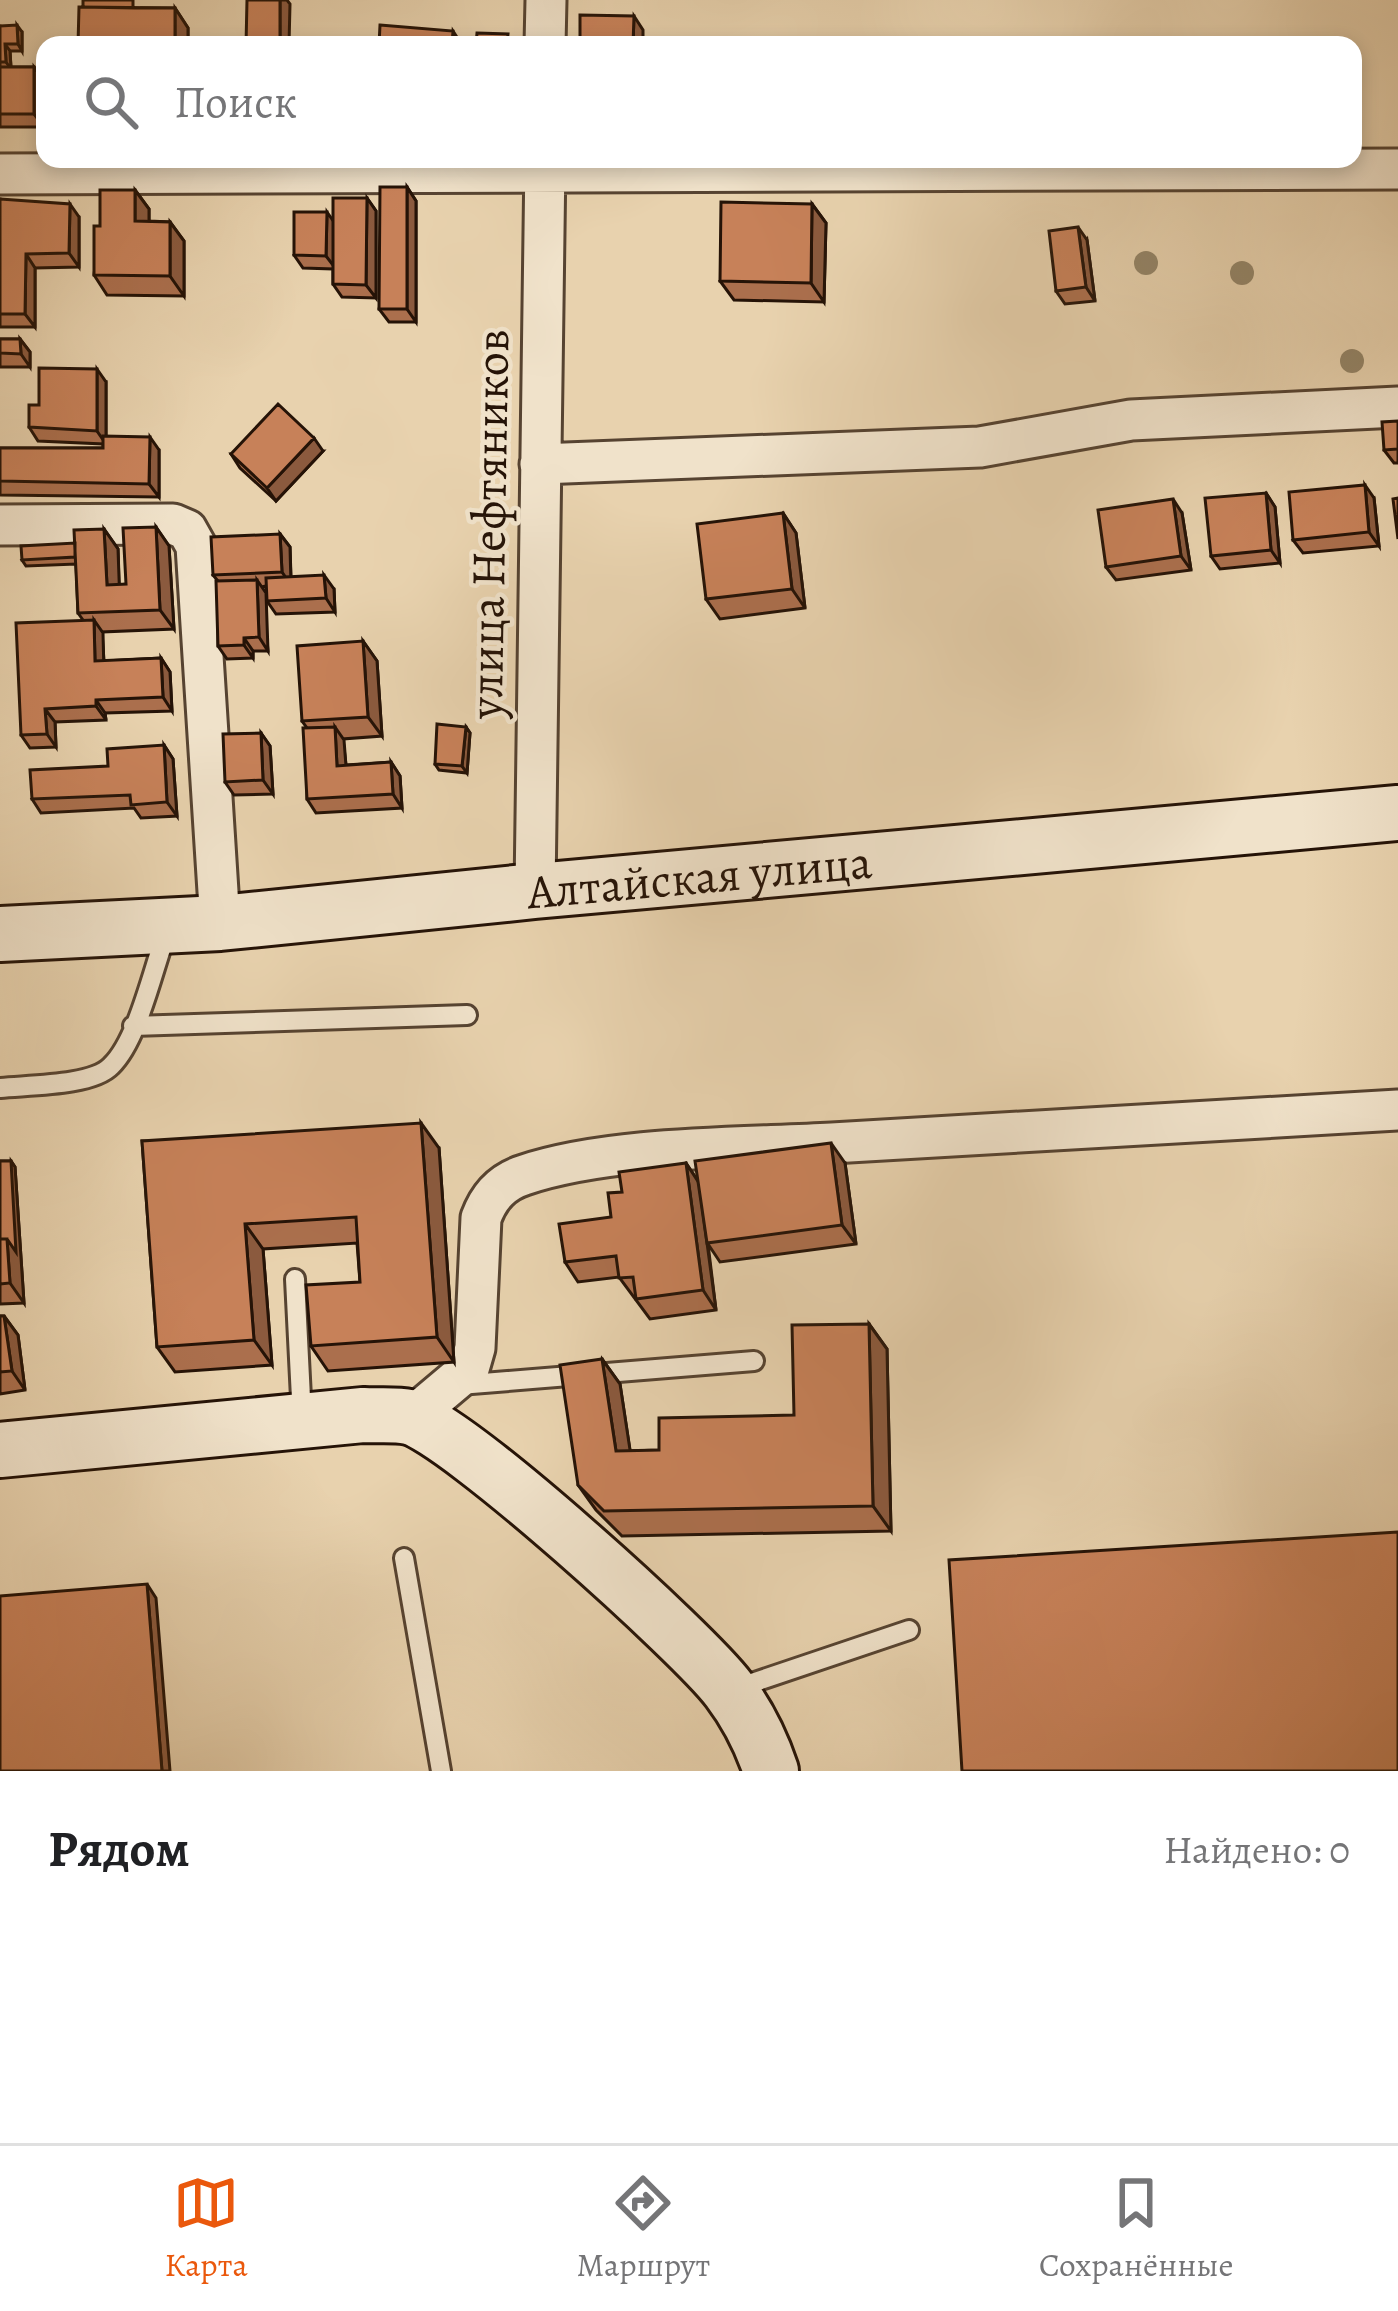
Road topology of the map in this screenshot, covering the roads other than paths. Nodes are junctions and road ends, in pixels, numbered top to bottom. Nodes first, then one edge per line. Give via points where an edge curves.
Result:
1 (546, 0) edge
2 (545, 36) edge
3 (363, 168) edge
4 (544, 168) edge
5 (1184, 168) edge
6 (1398, 169) edge
7 (0, 174) edge
8 (1398, 406) edge
9 (540, 464) junction
10 (0, 525) edge
11 (1398, 813) edge
12 (535, 891) junction
13 (194, 925) junction
14 (0, 934) edge
15 (467, 1015) dead end
16 (133, 1026) junction
17 (0, 1088) edge
18 (1398, 1110) edge
19 (295, 1280) dead end
20 (754, 1361) dead end
21 (433, 1401) junction
22 (303, 1421) junction
23 (0, 1450) edge
24 (404, 1558) dead end
25 (909, 1630) dead end
26 (729, 1690) junction
27 (441, 1771) edge
28 (771, 1771) edge

1 - 2 street
3 - 7 street
4 - 9 street, улица Нефтяников
5 - 6 street
8 - 9 street via 1131,420 980,447
9 - 12 street, улица Нефтяников
10 - 13 street via 173,524 188,530 196,546
11 - 12 main road, Алтайская улица
12 - 13 main road, Алтайская улица
13 - 14 main road, Алтайская улица
13 - 16 lane
15 - 16 lane
16 - 17 lane via 110,1069
18 - 21 street via 713,1150 582,1161 522,1175 487,1202 475,1348 469,1369
19 - 22 lane
20 - 21 lane
21 - 22 main road
21 - 26 main road via 459,1444 693,1647
22 - 23 main road
24 - 27 lane
25 - 26 lane
26 - 28 main road

